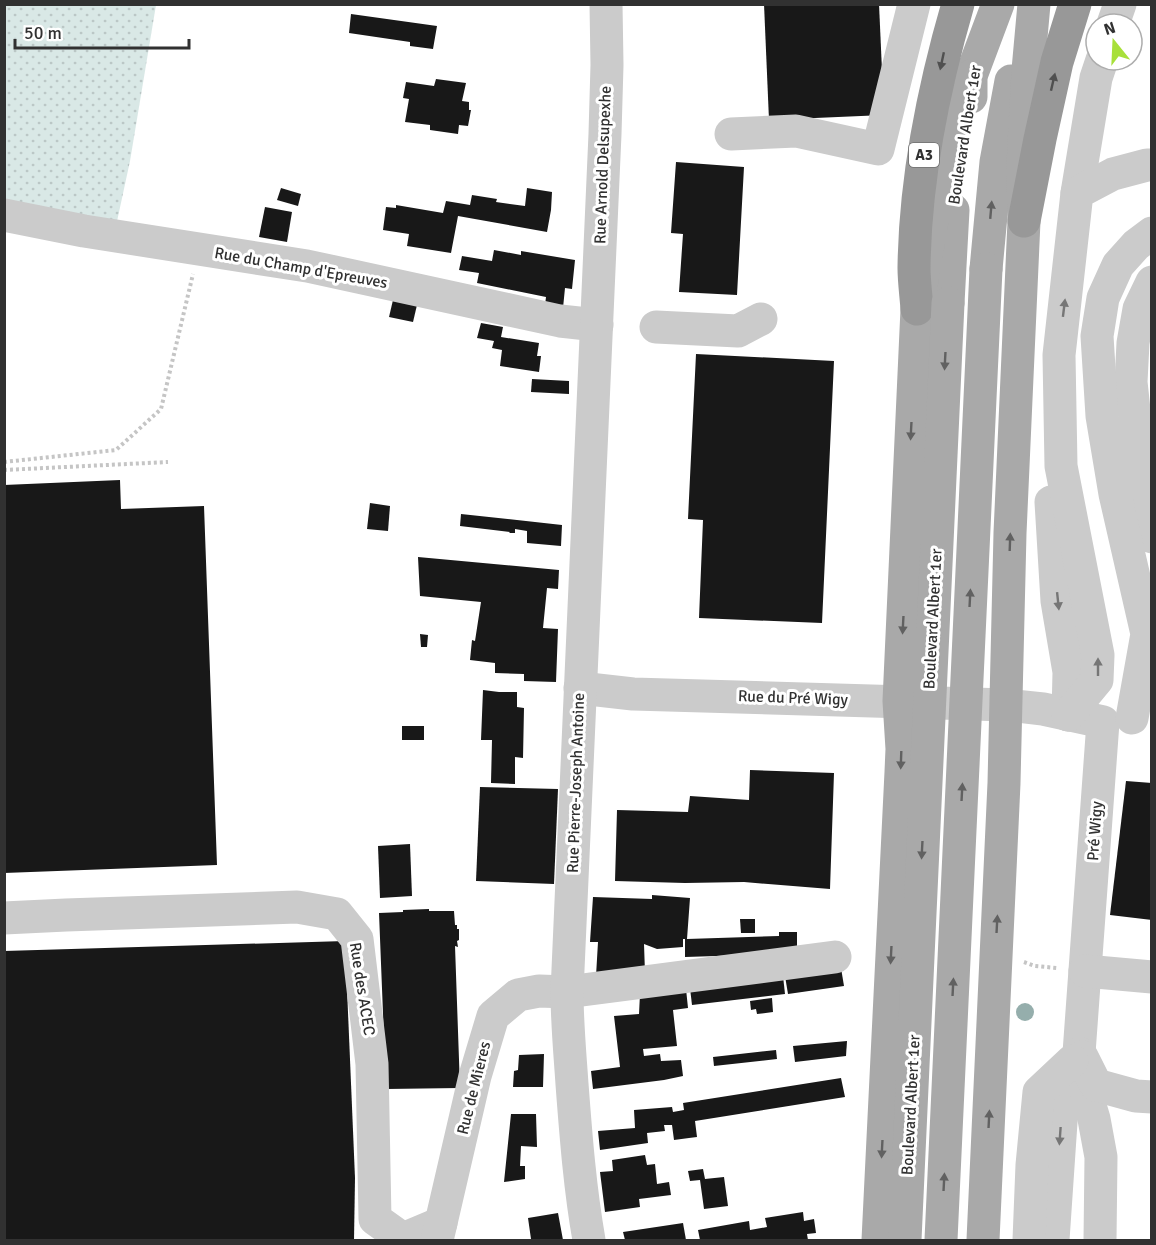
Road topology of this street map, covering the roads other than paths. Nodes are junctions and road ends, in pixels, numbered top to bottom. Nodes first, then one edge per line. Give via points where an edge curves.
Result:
1 (606, 4) edge
2 (914, 4) edge
3 (958, 4) edge
4 (998, 4) edge
5 (1033, 4) edge
6 (1075, 4) edge
7 (1098, 72) edge
8 (731, 134) dead end
9 (1152, 165) edge
10 (1077, 193) junction
11 (4, 215) edge
12 (1024, 221) junction
13 (1144, 239) edge
14 (1152, 282) edge
15 (932, 306) junction
16 (761, 320) dead end
17 (597, 325) junction
18 (656, 327) dead end
19 (1152, 537) edge
20 (580, 688) junction
21 (899, 701) junction
22 (1006, 705) junction
23 (1129, 713) edge
24 (1068, 715) junction
25 (4, 918) edge
26 (836, 957) dead end
27 (1085, 971) junction
28 (1152, 977) edge
29 (567, 992) junction
30 (1080, 1046) junction
31 (1152, 1097) edge
32 (439, 1232) edge
33 (589, 1240) edge
34 (878, 1240) edge
35 (905, 1240) edge
36 (941, 1240) edge
37 (983, 1240) edge
38 (1029, 1240) edge
39 (1053, 1240) edge
40 (1079, 1240) edge
41 (1100, 1240) edge

1 - 17 street, Rue Arnold Delsupexhe
2 - 8 street via 878,149 796,131
3 -> 15 highway, A3 via 929,122 916,221 914,269
4 - 15 main road, Boulevard Albert 1er via 971,76 971,99
5 - 12 main road via 1023,164
36 -> 5 main road, bridge via 986,269 1000,140 1020,43
12 -> 6 highway via 1057,62
7 - 10 street
9 - 10 street via 1113,174
24 -> 10 street via 1098,680 1098,655 1061,466 1059,355
11 - 17 street, Rue du Champ d'Epreuves via 307,266 560,321
22 -> 12 main road
13 - 23 street, Pré Wigy via 1118,265 1103,298 1096,336 1105,438 1147,634
14 - 19 street via 1139,309 1131,382
15 -> 21 main road
15 -> 35 main road, Boulevard Albert 1er, bridge
16 - 18 street via 738,331
17 - 20 street, Rue Pierre-Joseph Antoine
20 - 21 street, Rue du Pré Wigy via 633,694
20 - 29 street, Rue Pierre-Joseph Antoine
21 - 22 street, Rue du Pré Wigy
21 -> 34 main road via 902,749
22 - 24 street
37 -> 22 main road
23 - 24 street
23 - 27 street, Pré Wigy
25 - 32 street, Rue des ACEC via 297,907 337,915 357,939 372,1064 375,1219 403,1239
26 - 29 street, Rue de Mieres
27 - 28 street
27 - 30 street
29 - 32 street, Rue de Mieres via 518,995 493,1016
29 - 33 street, Rue Pierre-Joseph Antoine via 576,1136
30 - 31 street via 1096,1085
30 - 38 street via 1039,1092
30 -> 39 street via 1063,1093
30 - 40 street
30 - 41 street via 1101,1157

